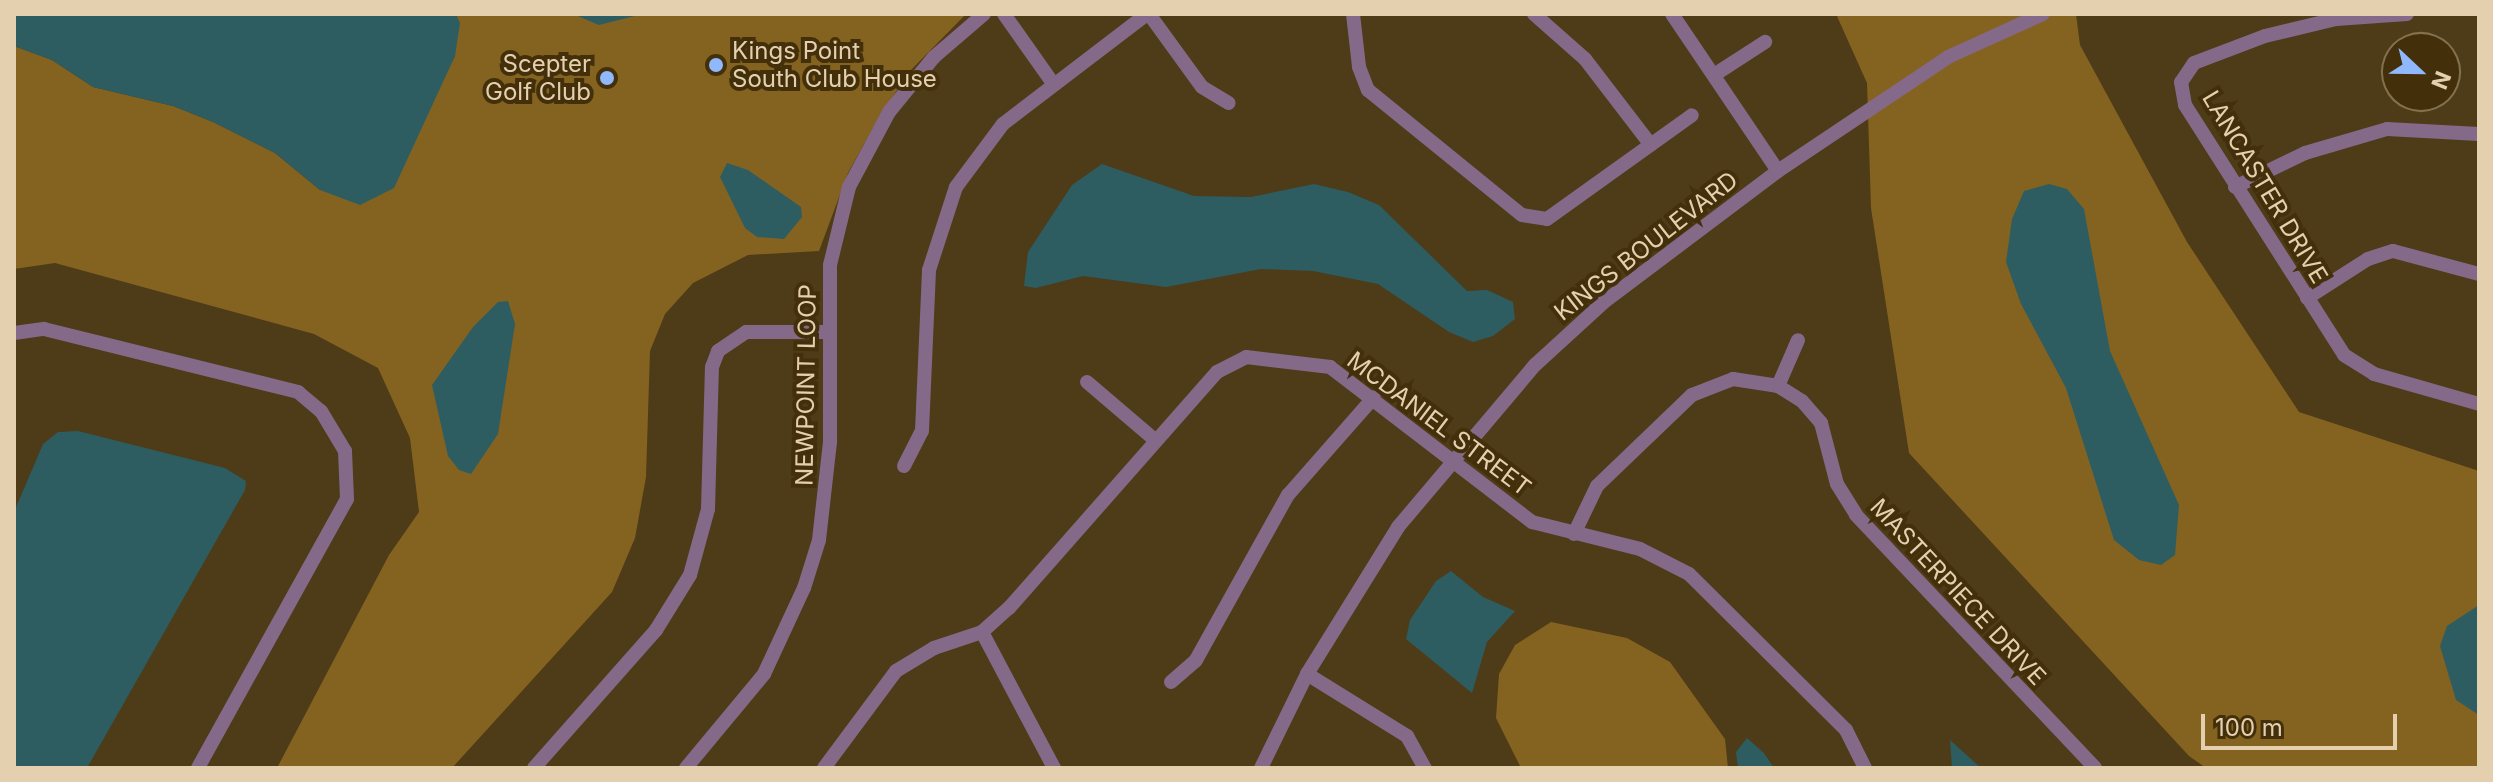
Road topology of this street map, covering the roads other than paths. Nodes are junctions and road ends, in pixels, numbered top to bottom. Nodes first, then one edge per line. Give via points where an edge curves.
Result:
1 (984, 14) edge
2 (1004, 14) edge
3 (1148, 14) edge
4 (1353, 14) edge
5 (1534, 14) edge
6 (1672, 14) edge
7 (2043, 14) edge
8 (2407, 14) edge
9 (1765, 42) dead end
10 (1714, 75) junction
11 (1052, 82) junction
12 (1229, 103) dead end
13 (1692, 115) dead end
14 (2479, 134) edge
15 (1651, 145) junction
16 (1778, 171) junction
17 (2235, 187) junction
18 (2479, 274) edge
19 (2307, 298) junction
20 (827, 332) junction
21 (14, 333) edge
22 (1798, 340) dead end
23 (1087, 382) dead end
24 (1778, 386) junction
25 (1374, 397) junction
26 (2479, 404) edge
27 (1155, 440) junction
28 (1452, 461) junction
29 (904, 466) dead end
30 (1574, 534) junction
31 (982, 632) junction
32 (1307, 674) junction
33 (1171, 682) dead end
34 (1052, 767) edge
35 (198, 768) edge
36 (534, 768) edge
37 (686, 768) edge
38 (824, 768) edge
39 (1261, 768) edge
40 (1425, 768) edge
41 (1865, 768) edge
42 (2095, 768) edge

1 - 20 street, NEWPOINT LOOP via 934,57 870,144 837,229
2 - 11 street
3 - 11 street
3 - 12 street via 1202,87
4 - 15 street via 1359,67 1368,90 1522,215 1547,219
5 - 15 street via 1585,59
6 - 10 street
7 - 16 street, KINGS BOULEVARD via 1948,57
8 - 17 street, LANCASTER DRIVE via 2336,19 2279,32 2194,63 2181,82 2185,105
9 - 10 street
10 - 16 street
11 - 29 street via 987,145 956,187 940,223 929,270 922,431
13 - 15 street
14 - 17 street via 2387,129 2305,153
16 - 28 street, KINGS BOULEVARD via 1604,302 1535,365
17 - 19 street, LANCASTER DRIVE
18 - 19 street via 2393,251 2368,259
19 - 26 street, LANCASTER DRIVE via 2344,355 2374,374
20 - 36 street via 740,333 718,351 712,367 708,509 690,575 656,630
20 - 37 street, NEWPOINT LOOP via 828,489 804,588 764,674
21 - 35 street via 44,329 298,392 321,411 345,451 347,499
22 - 24 street
23 - 27 street
24 - 30 street, MASTERPIECE DRIVE via 1733,379 1692,395 1606,475 1588,498
24 - 42 street, MASTERPIECE DRIVE via 1802,401 1821,423 1837,484 1856,515
25 - 27 street, MCDANIEL STREET via 1330,367 1246,357 1217,372
25 - 28 street, MCDANIEL STREET
25 - 33 street via 1288,495 1196,660
27 - 31 street, MCDANIEL STREET
28 - 30 street, MCDANIEL STREET via 1532,522
28 - 32 street, KINGS BOULEVARD via 1398,527
30 - 41 street, MCDANIEL STREET via 1640,549 1706,586 1846,730
31 - 34 street
31 - 38 street, MCDANIEL STREET via 934,648 896,671
32 - 39 street, KINGS BOULEVARD
32 - 40 street via 1407,736

